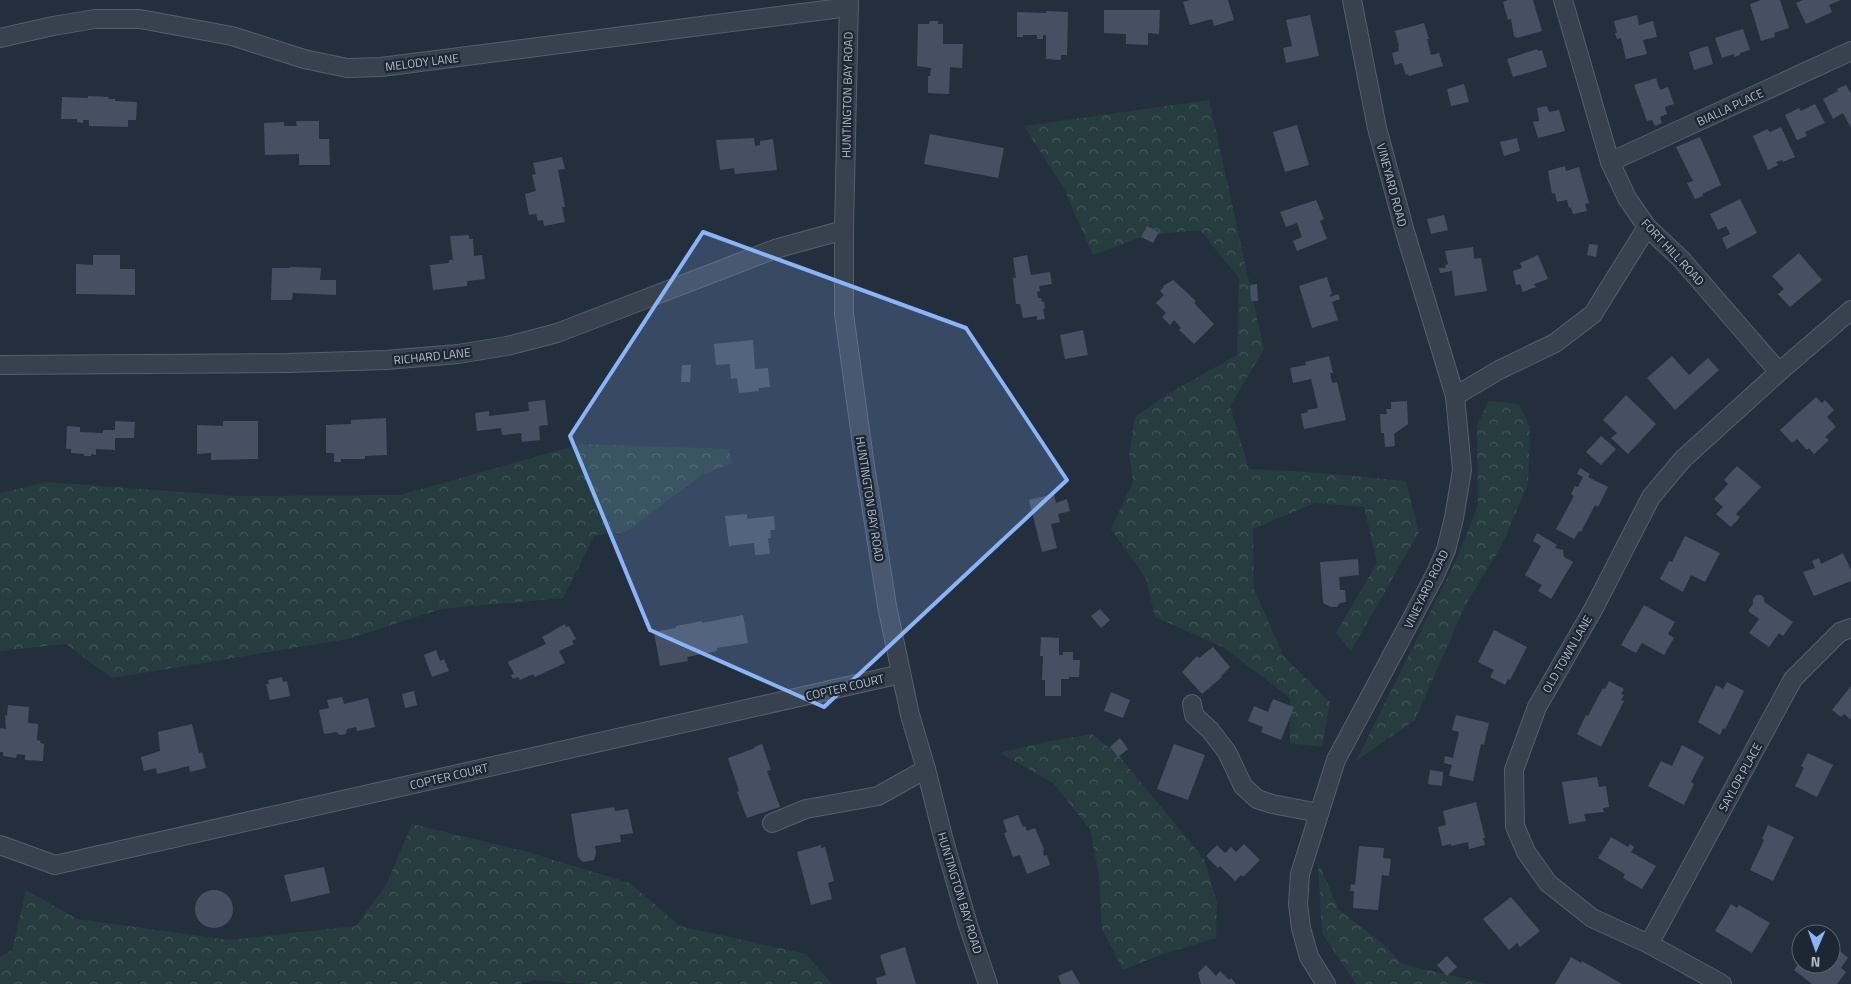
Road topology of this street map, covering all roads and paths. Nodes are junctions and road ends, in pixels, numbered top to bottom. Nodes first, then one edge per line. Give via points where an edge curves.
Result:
1 (1352, 0) edge
2 (1563, 0) edge
3 (849, 3) edge
4 (0, 38) edge
5 (1851, 51) edge
6 (1610, 162) junction
7 (1647, 227) junction
8 (844, 230) junction
9 (1851, 310) edge
10 (0, 365) edge
11 (1779, 372) junction
12 (1455, 396) junction
13 (1851, 628) edge
14 (901, 674) junction
15 (1192, 704) dead end
16 (926, 769) junction
17 (1319, 813) junction
18 (772, 823) dead end
19 (0, 845) edge
20 (1649, 944) junction
21 (988, 984) edge
22 (1326, 984) edge
23 (1722, 984) edge

1 - 12 street, VINEYARD ROAD via 1377,128
2 - 6 street, FORT HILL ROAD
3 - 4 street, MELODY LANE via 382,67 346,68 304,59 232,36 140,19 95,19
3 - 8 street, HUNTINGTON BAY ROAD
5 - 6 street, BIALLA PLACE
6 - 7 street, FORT HILL ROAD via 1627,198
7 - 11 street, FORT HILL ROAD via 1681,259
7 - 12 street via 1593,314 1555,343
8 - 10 street, RICHARD LANE via 775,249 557,333 491,349 404,359 288,364
8 - 14 street, HUNTINGTON BAY ROAD via 844,314 887,606
9 - 11 street, OLD TOWN LANE
11 - 20 street, OLD TOWN LANE via 1683,459 1652,497 1537,707 1514,770 1515,826 1526,852 1548,883 1592,918
12 - 17 street, VINEYARD ROAD via 1462,470 1446,550 1336,760
13 - 20 street, SAYLOR PLACE via 1840,632 1793,679
14 - 16 street, HUNTINGTON BAY ROAD
14 - 19 street, COPTER COURT via 55,865
15 - 17 street via 1194,715 1227,752 1243,786 1257,798 1272,804
16 - 18 street via 878,796 806,809
16 - 21 street, HUNTINGTON BAY ROAD via 950,864
17 - 22 street, VINEYARD ROAD via 1300,874 1298,904 1309,957
20 - 23 street, OLD TOWN LANE

